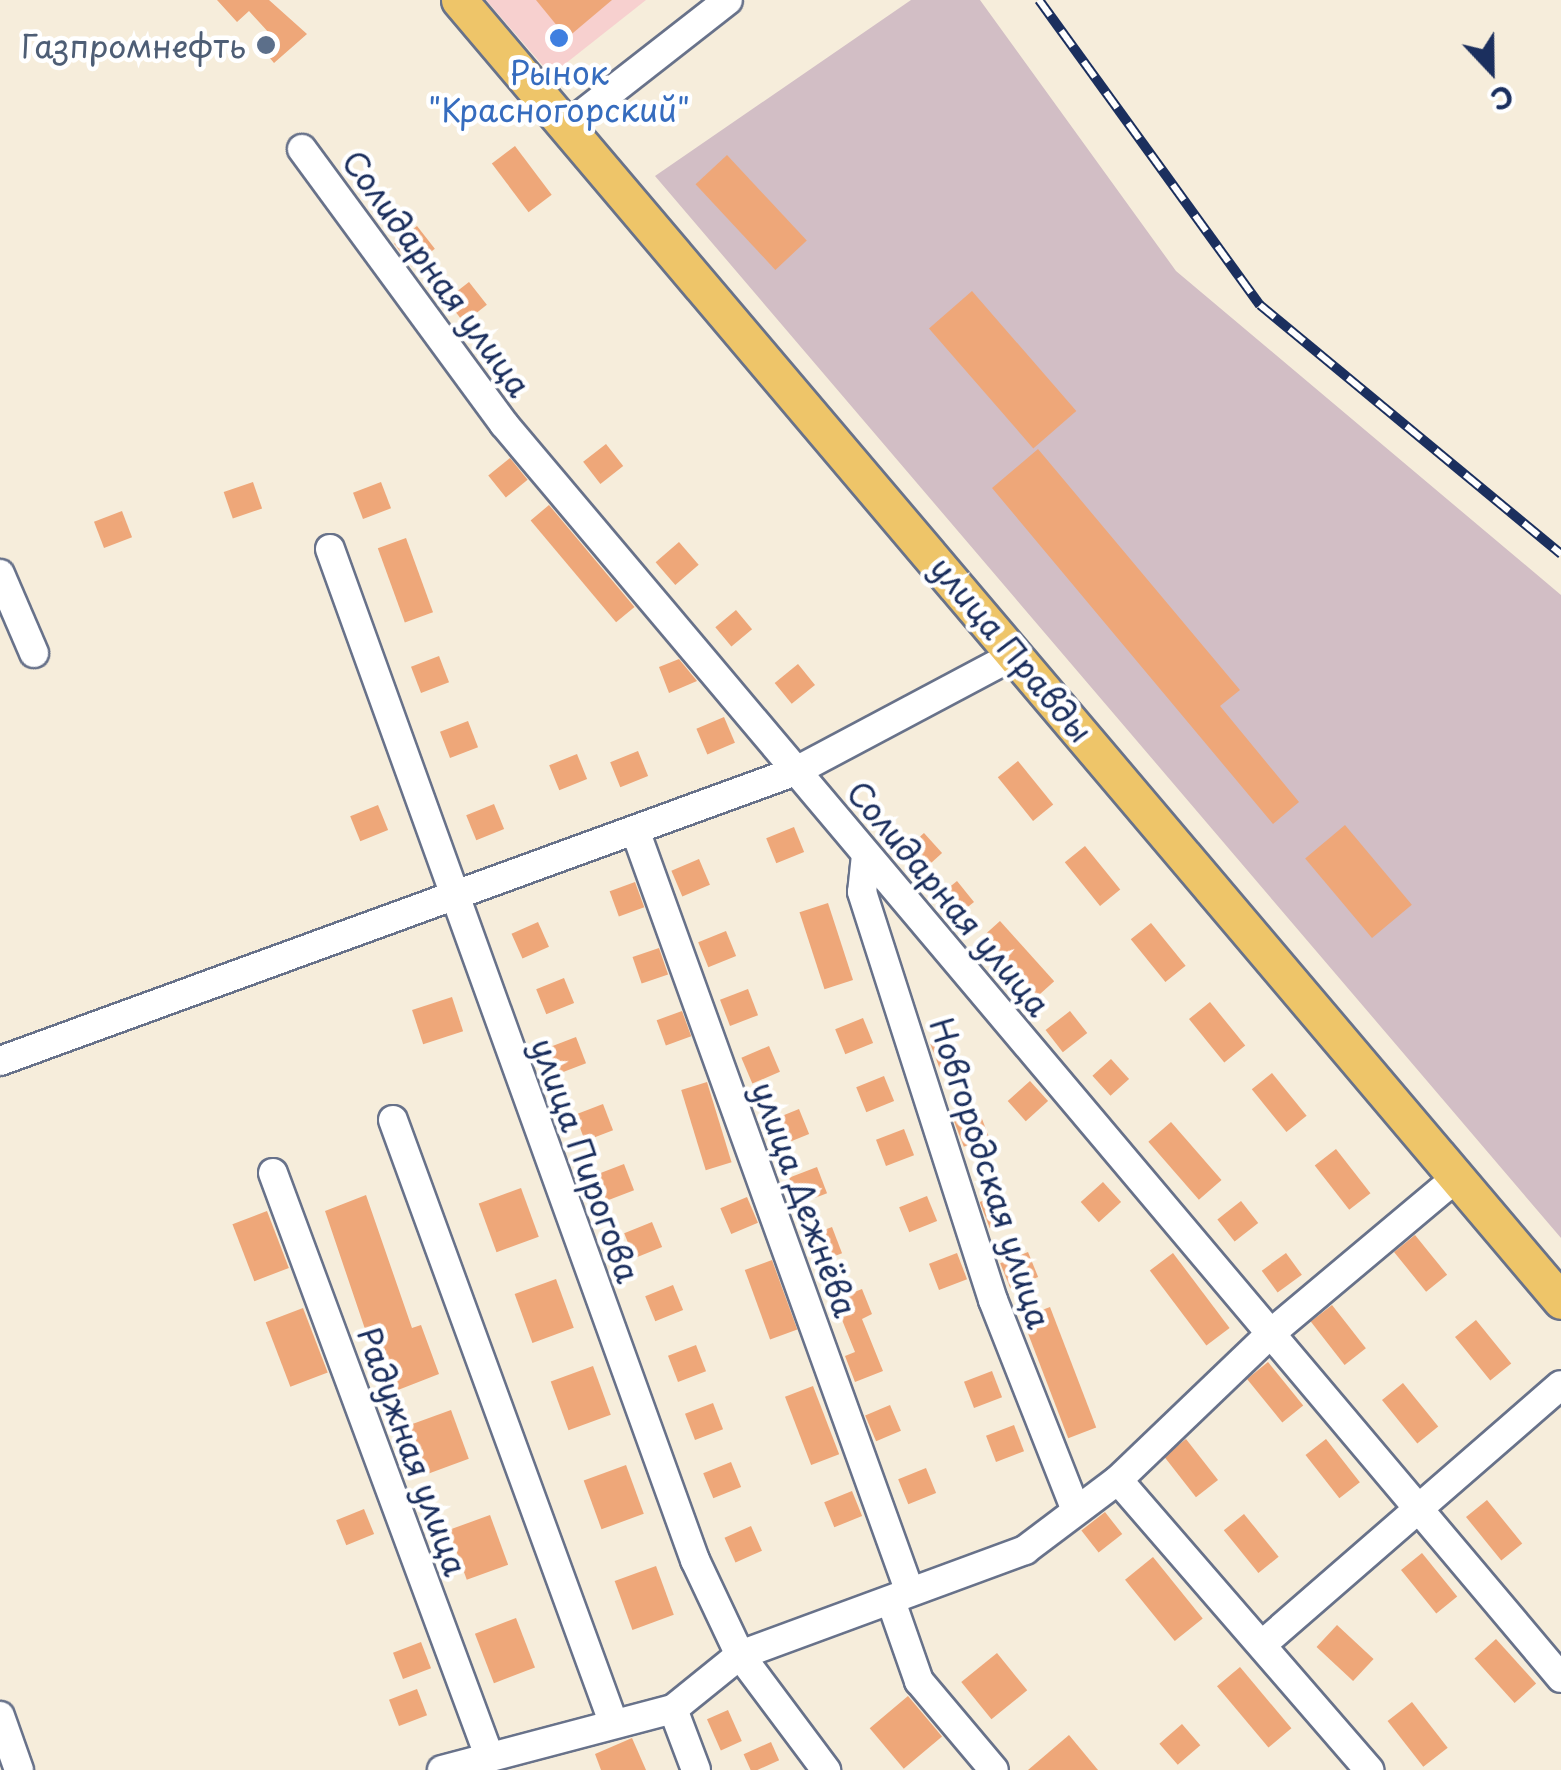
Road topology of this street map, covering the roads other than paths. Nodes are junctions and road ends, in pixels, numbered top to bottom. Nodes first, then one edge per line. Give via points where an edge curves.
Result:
1 (460, 0) edge
2 (728, 0) edge
3 (568, 126) junction
4 (302, 148) dead end
5 (330, 549) dead end
6 (0, 574) edge
7 (34, 653) dead end
8 (1016, 654) junction
9 (796, 771) junction
10 (635, 830) junction
11 (866, 854) junction
12 (455, 902) junction
13 (0, 1061) edge
14 (392, 1120) dead end
15 (273, 1173) dead end
16 (1456, 1177) junction
17 (1561, 1301) edge
18 (1270, 1334) junction
19 (1561, 1386) edge
20 (1118, 1480) junction
21 (1075, 1508) junction
22 (1417, 1510) junction
23 (901, 1598) junction
24 (1264, 1644) junction
25 (740, 1655) junction
26 (1561, 1678) edge
27 (673, 1708) junction
28 (0, 1716) edge
29 (612, 1719) junction
30 (488, 1753) junction
31 (19, 1770) edge
32 (442, 1770) edge
33 (696, 1770) edge
34 (826, 1770) edge
35 (994, 1770) edge
36 (1369, 1770) edge

1 - 3 main road, улица Правды
2 - 3 street
3 - 8 main road, улица Правды
4 - 9 street, Солидарная улица via 504,424
5 - 12 street, улица Пирогова
6 - 7 street
8 - 9 street
8 - 16 main road, улица Правды
9 - 10 street
9 - 11 street, Солидарная улица
10 - 12 street
10 - 23 street, улица Дежнёва
11 - 18 street, Солидарная улица
11 - 21 street, Новгородская улица via 862,892 992,1300
12 - 13 street
12 - 25 street, улица Пирогова via 695,1560
14 - 29 street
15 - 30 street, Радужная улица
16 - 17 main road, улица Правды
16 - 18 street
18 - 20 street
18 - 22 street, Солидарная улица
19 - 22 street
20 - 21 street
20 - 24 street
21 - 23 street via 1024,1550
22 - 24 street
22 - 26 street, Солидарная улица
23 - 25 street
23 - 35 street, улица Дежнёва via 919,1681
24 - 36 street
25 - 27 street
25 - 34 street, улица Пирогова
27 - 29 street
27 - 33 street
28 - 31 street
29 - 30 street
30 - 32 street

